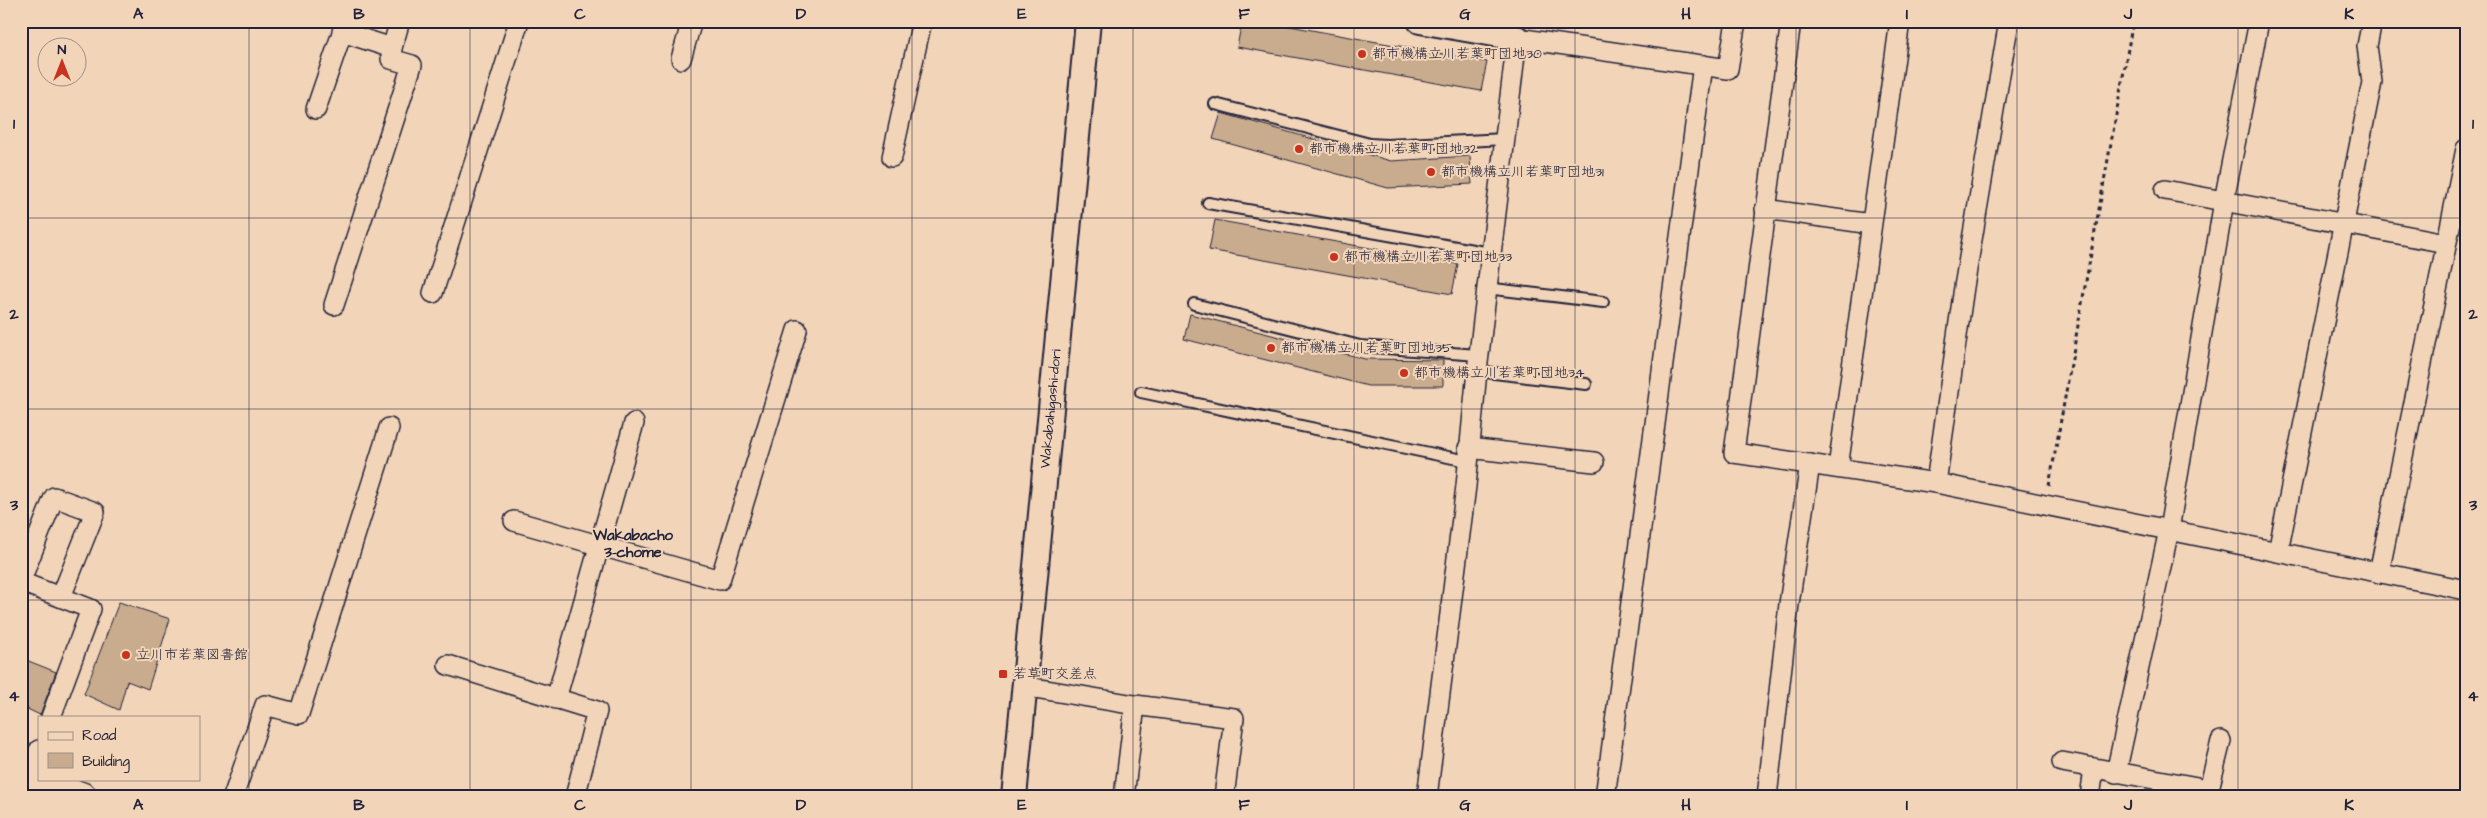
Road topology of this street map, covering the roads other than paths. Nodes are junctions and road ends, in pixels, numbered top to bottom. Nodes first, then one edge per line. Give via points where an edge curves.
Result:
1 (400, 21) edge
2 (519, 21) edge
3 (692, 21) edge
4 (922, 21) edge
5 (1088, 21) edge
6 (1420, 21) edge
7 (1736, 21) edge
8 (1791, 21) edge
9 (1900, 21) edge
10 (2009, 21) edge
11 (2259, 21) edge
12 (2372, 21) edge
13 (344, 27) edge
14 (1517, 38) junction
15 (392, 48) junction
16 (681, 59) dead end
17 (1703, 65) junction
18 (1216, 104) dead end
19 (316, 109) dead end
20 (1505, 139) junction
21 (2466, 149) edge
22 (892, 157) dead end
23 (2165, 190) dead end
24 (2224, 202) junction
25 (1208, 204) dead end
26 (1765, 209) junction
27 (1871, 224) junction
28 (2342, 224) junction
29 (2446, 243) junction
30 (1490, 253) junction
31 (1486, 288) junction
32 (434, 293) dead end
33 (1603, 302) dead end
34 (1194, 304) dead end
35 (334, 305) dead end
36 (798, 330) dead end
37 (1478, 363) junction
38 (1586, 384) dead end
39 (1141, 392) dead end
40 (634, 423) dead end
41 (389, 428) dead end
42 (1467, 454) junction
43 (1594, 462) dead end
44 (1810, 464) junction
45 (1838, 468) junction
46 (1936, 483) junction
47 (514, 521) dead end
48 (2169, 530) junction
49 (600, 547) junction
50 (2278, 552) junction
51 (2379, 573) junction
52 (21, 581) edge
53 (2466, 590) edge
54 (61, 597) junction
55 (448, 665) dead end
56 (1023, 686) junction
57 (556, 699) junction
58 (1135, 705) junction
59 (51, 716) edge
60 (2221, 741) dead end
61 (38, 752) edge
62 (2062, 762) dead end
63 (2094, 769) junction
64 (2116, 773) junction
65 (25, 775) edge
66 (38, 780) edge
67 (38, 780) edge
68 (2208, 793) edge
69 (83, 797) edge
70 (233, 797) edge
71 (575, 797) edge
72 (1014, 797) edge
73 (1124, 797) edge
74 (1224, 797) edge
75 (1426, 797) edge
76 (1605, 797) edge
77 (1767, 797) edge
78 (2090, 797) edge

1 - 15 street
2 - 32 street
3 - 16 street
4 - 22 street
5 - 56 street, Wakabahigashi-dori
6 - 14 street
7 - 17 street via 1728,69
8 - 26 street
9 - 27 street
10 - 46 street via 1964,287
11 - 24 street
12 - 28 street via 2367,46 2372,82
13 - 15 street
13 - 19 street
14 - 17 street
14 - 20 street
15 - 35 street via 391,59 412,65
17 - 76 street
18 - 20 lane via 1370,144
20 - 30 street
21 - 29 street
23 - 24 street
24 - 28 street
24 - 48 street
25 - 30 lane
26 - 27 street
26 - 44 street via 1734,453
27 - 45 street
28 - 29 street
28 - 50 street
29 - 51 street
30 - 31 street
31 - 33 lane
31 - 37 street
34 - 37 lane via 1360,346
36 - 49 street via 720,580
37 - 38 lane
37 - 42 street
39 - 42 lane
40 - 49 street
41 - 70 street via 299,714 265,705
42 - 43 street
42 - 75 street via 1466,486
44 - 45 street
44 - 77 street via 1789,604
45 - 46 street
46 - 48 street
47 - 49 street
48 - 50 street
48 - 64 street
49 - 57 street
50 - 51 street
51 - 53 street
52 - 54 street
52 - 54 street via 54,497 95,512
54 - 59 street via 91,608
55 - 57 street
56 - 58 street
56 - 72 street, Wakabahigashi-dori
57 - 71 street via 597,711
58 - 73 street
58 - 74 street via 1234,718
60 - 68 street
61 - 65 street
62 - 63 street
63 - 64 street
63 - 78 street
64 - 68 street
65 - 66 main road
67 - 69 main road

